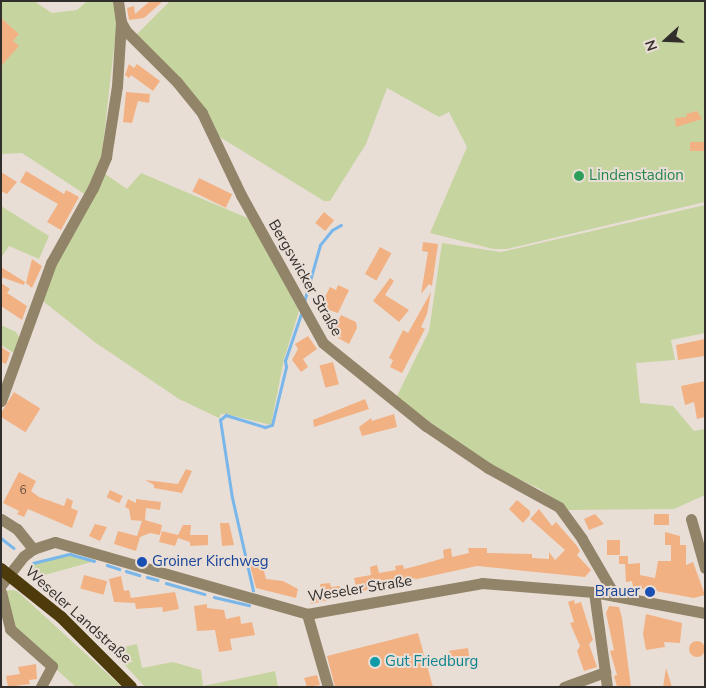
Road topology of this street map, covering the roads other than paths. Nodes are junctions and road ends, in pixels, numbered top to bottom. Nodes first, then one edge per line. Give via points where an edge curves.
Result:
1 (118, 1) edge
2 (121, 22) junction
3 (1, 401) edge
4 (1, 519) edge
5 (691, 519) dead end
6 (33, 549) junction
7 (705, 568) edge
8 (6, 572) edge
9 (1, 585) edge
10 (1, 592) edge
11 (594, 592) junction
12 (615, 596) junction
13 (705, 613) edge
14 (307, 614) junction
15 (605, 672) junction
16 (41, 687) edge
17 (131, 687) edge
18 (328, 687) edge
19 (564, 687) edge
20 (607, 687) edge

1 - 2 street, Bergswicker Straße
2 - 3 street via 117,86 106,157 93,188 51,263
2 - 12 street, Bergswicker Straße via 134,41 177,82 202,113 241,195 323,343 426,426 488,468 559,507
4 - 6 street via 17,530
5 - 7 street
6 - 8 street
6 - 14 street, Weseler Straße via 48,543 64,543
8 - 9 street
8 - 17 main road, Weseler Landstraße via 92,646
10 - 16 street via 10,630 52,666
11 - 12 street, Weseler Straße
11 - 14 street, Weseler Straße via 482,583
11 - 15 street
12 - 13 street, Weseler Straße
14 - 18 street
15 - 19 street
15 - 20 street

